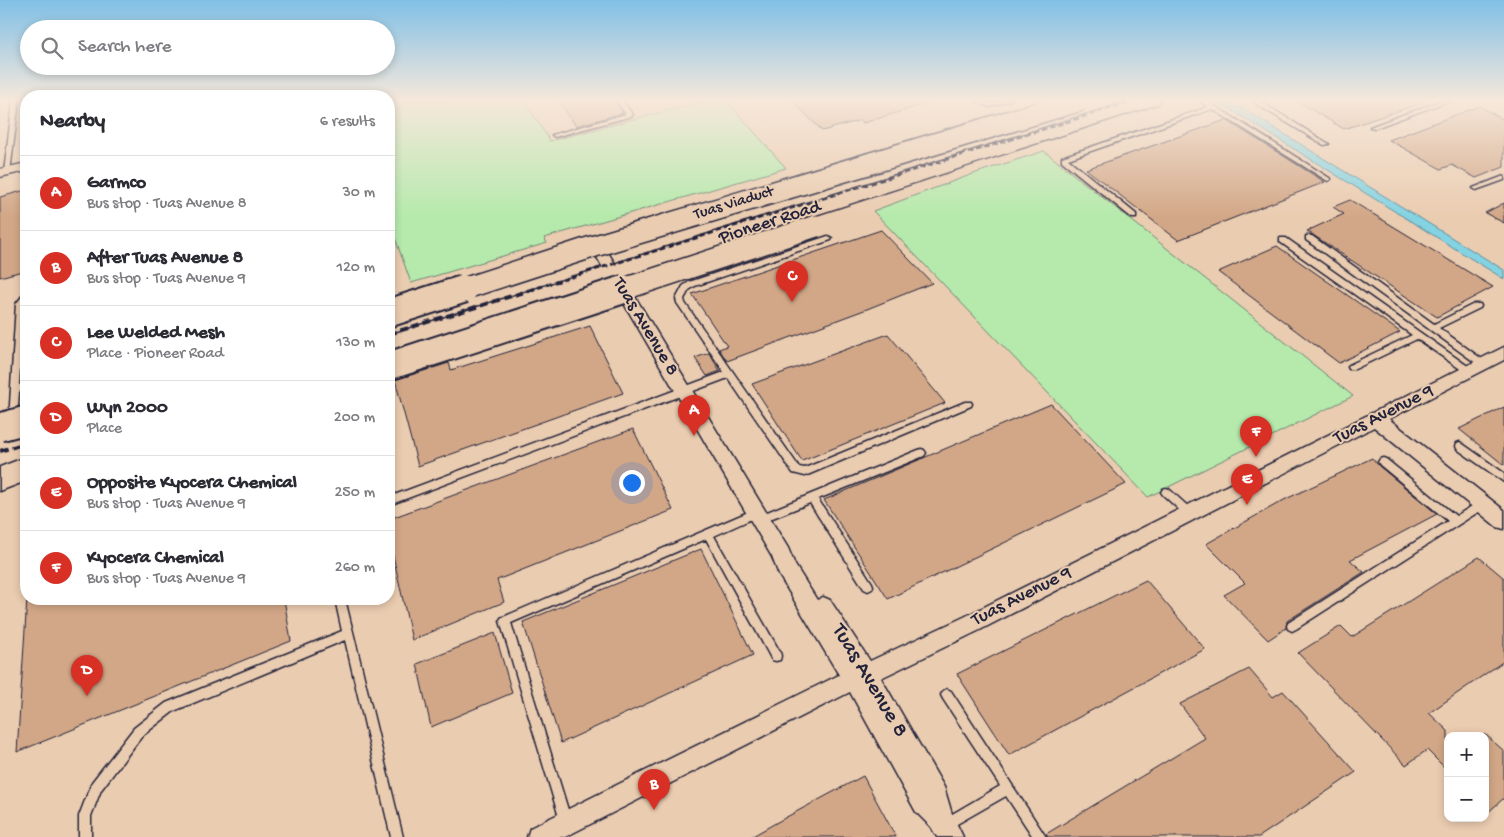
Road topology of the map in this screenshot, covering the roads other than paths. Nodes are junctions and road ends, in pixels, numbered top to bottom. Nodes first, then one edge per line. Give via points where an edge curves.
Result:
1 (9, 139) edge
2 (952, 139) edge
3 (979, 139) edge
4 (1021, 139) edge
5 (1043, 139) edge
6 (1119, 139) edge
7 (1264, 139) edge
8 (1318, 139) edge
9 (1326, 144) dead end
10 (20, 168) edge
11 (4, 172) edge
12 (873, 172) junction
13 (1504, 178) edge
14 (1328, 179) dead end
15 (1476, 188) dead end
16 (1134, 216) dead end
17 (828, 238) dead end
18 (1308, 238) dead end
19 (1283, 240) dead end
20 (607, 263) junction
21 (395, 298) edge
22 (20, 304) edge
23 (1477, 306) dead end
24 (395, 310) edge
25 (395, 316) edge
26 (1433, 328) junction
27 (1418, 335) junction
28 (395, 342) edge
29 (1504, 353) edge
30 (395, 364) edge
31 (1352, 368) dead end
32 (1476, 368) junction
33 (729, 374) junction
34 (683, 390) junction
35 (20, 398) edge
36 (968, 404) dead end
37 (1376, 419) junction
38 (11, 426) edge
39 (1460, 446) dead end
40 (921, 453) dead end
41 (1383, 462) dead end
42 (20, 472) edge
43 (1504, 478) edge
44 (0, 479) edge
45 (20, 482) edge
46 (0, 489) edge
47 (1166, 492) dead end
48 (395, 499) edge
49 (813, 499) junction
50 (1483, 504) junction
51 (1189, 513) junction
52 (758, 516) junction
53 (1504, 521) edge
54 (1456, 522) junction
55 (708, 534) junction
56 (868, 586) dead end
57 (341, 605) edge
58 (1292, 626) dead end
59 (348, 634) junction
60 (776, 656) dead end
61 (860, 676) junction
62 (947, 695) dead end
63 (1008, 788) junction
64 (566, 824) junction
65 (945, 827) edge
66 (86, 837) edge
67 (397, 837) edge
68 (539, 837) edge
69 (1040, 837) edge

1 - 11 lane
2 - 24 main road, Tuas Viaduct, bridge via 595,246
3 - 12 main road, Pioneer Road
4 - 20 main road, Pioneer Road
5 - 30 main road, bridge via 816,226
6 - 16 lane via 1064,158
7 - 14 lane
8 - 9 lane
10 - 11 street
12 - 20 main road, Pioneer Road
12 - 21 main road via 720,199
13 - 15 lane
17 - 33 lane via 686,288 680,301
18 - 26 lane
19 - 27 lane
20 - 25 main road, Pioneer Road via 432,298
20 - 28 main road, Pioneer Road
20 - 34 street, Tuas Avenue 8
22 - 35 lane
23 - 26 lane
26 - 32 lane
27 - 31 lane
27 - 32 lane
29 - 32 street, Tuas Avenue 9
32 - 37 street, Tuas Avenue 9
33 - 34 lane
33 - 36 lane via 792,465 805,472
34 - 48 lane
34 - 52 street, Tuas Avenue 8
35 - 38 main road
37 - 50 street
37 - 51 street, Tuas Avenue 9
39 - 43 lane
40 - 49 lane
41 - 54 lane
42 - 44 main road
45 - 46 main road
47 - 51 lane
49 - 52 lane
49 - 56 lane
50 - 53 street
50 - 54 lane
51 - 61 street, Tuas Avenue 9 via 971,624
52 - 55 lane
52 - 61 street, Tuas Avenue 8 via 781,554 786,569
54 - 58 lane
55 - 60 lane
55 - 64 lane via 505,621
57 - 59 lane
59 - 66 lane via 170,707 138,732 96,786 85,816
59 - 67 lane
61 - 64 street, Tuas Avenue 9
61 - 65 street, Tuas Avenue 8 via 926,804
62 - 63 lane
63 - 65 lane
63 - 69 lane
64 - 68 street, Tuas Avenue 9

